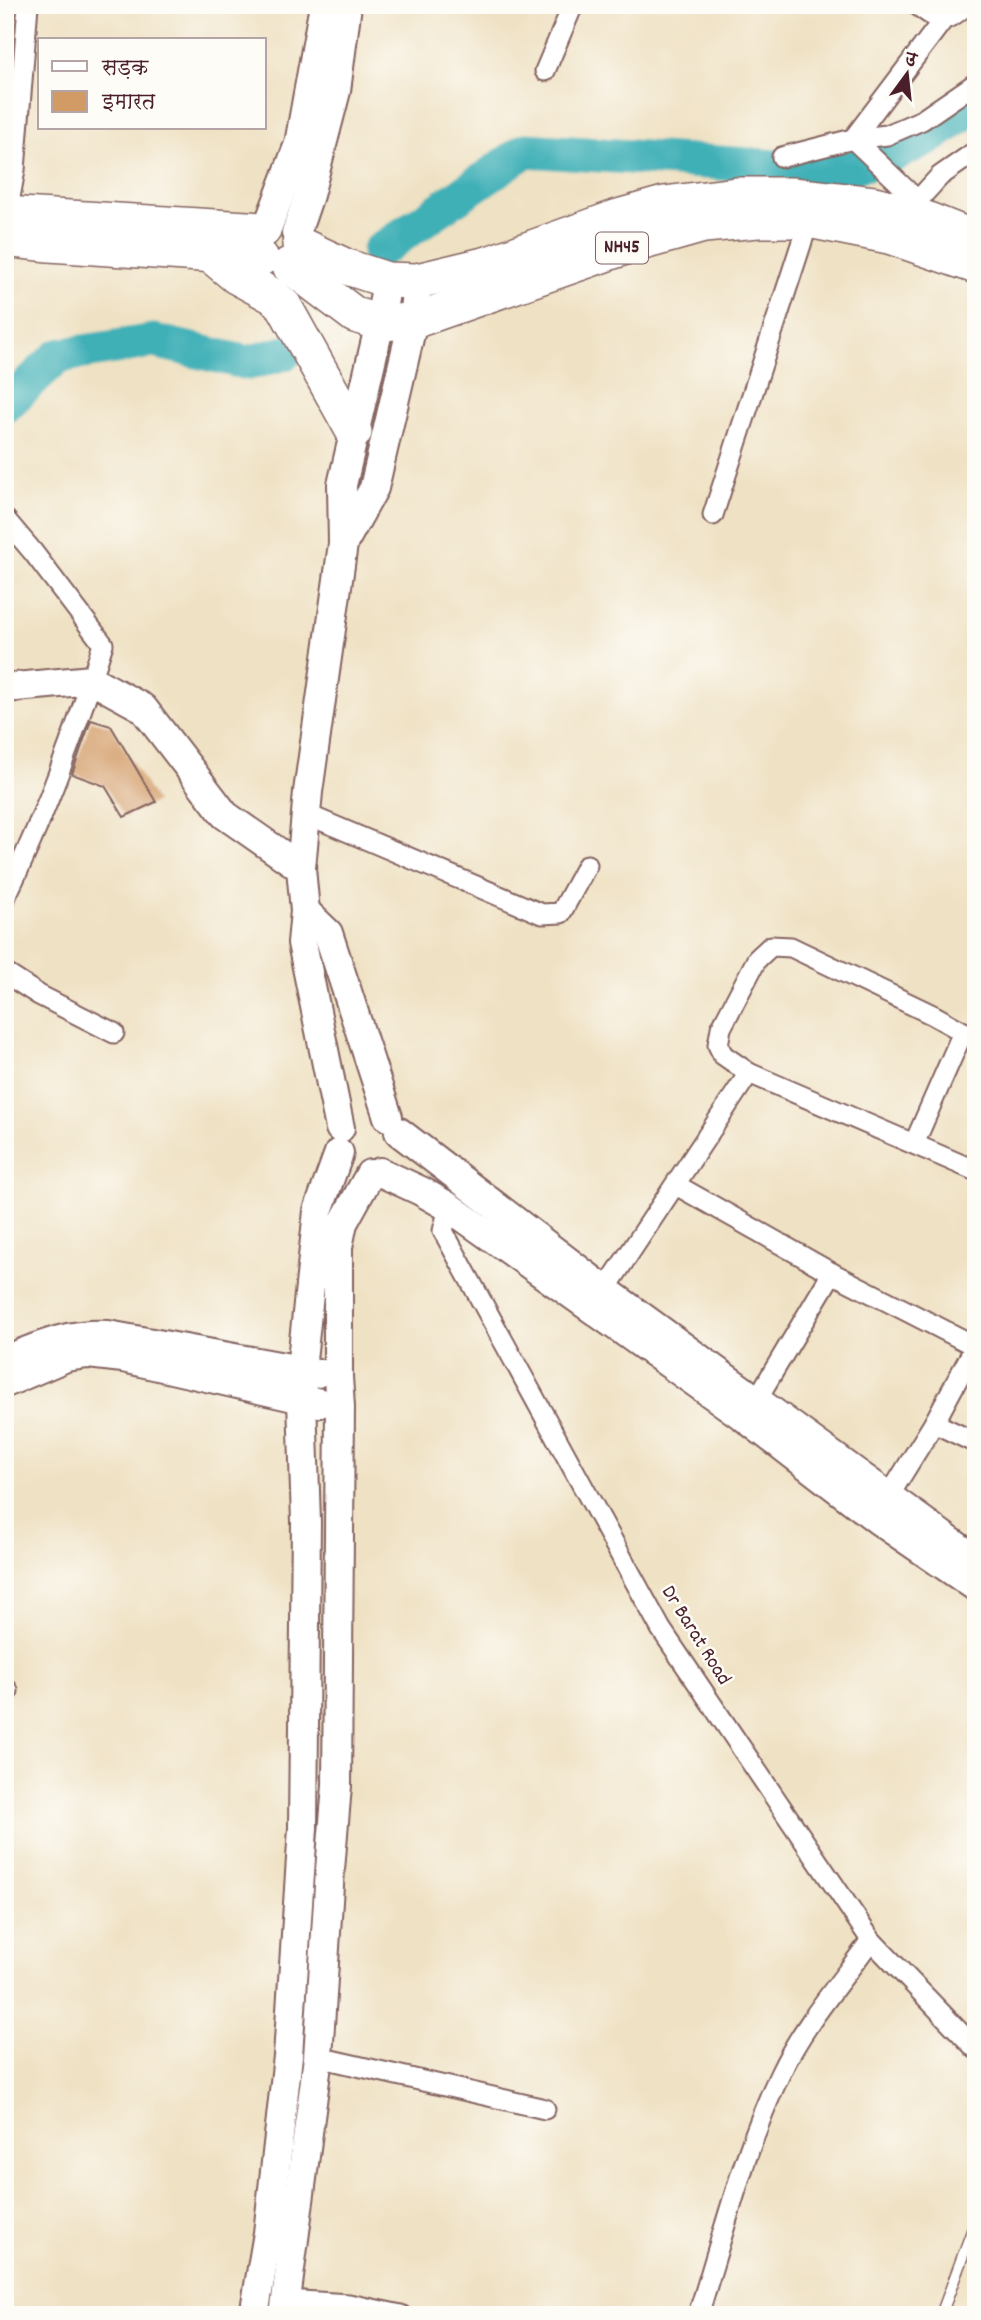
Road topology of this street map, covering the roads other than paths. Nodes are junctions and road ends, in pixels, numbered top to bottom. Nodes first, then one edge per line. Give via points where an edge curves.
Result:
1 (28, 5) edge
2 (324, 5) edge
3 (347, 5) edge
4 (573, 5) edge
5 (917, 5) edge
6 (966, 5) edge
7 (943, 20) junction
8 (545, 71) dead end
9 (976, 83) edge
10 (853, 139) junction
11 (976, 151) edge
12 (782, 157) dead end
13 (905, 216) junction
14 (809, 220) junction
15 (6, 223) edge
16 (976, 239) edge
17 (280, 243) junction
18 (212, 256) junction
19 (976, 266) edge
20 (402, 280) junction
21 (397, 322) junction
22 (354, 432) junction
23 (713, 514) dead end
24 (5, 519) edge
25 (343, 544) junction
26 (92, 680) junction
27 (5, 688) edge
28 (306, 814) junction
29 (587, 865) dead end
30 (301, 868) junction
31 (5, 898) edge
32 (305, 911) junction
33 (5, 973) edge
34 (114, 1033) dead end
35 (969, 1035) edge
36 (749, 1073) junction
37 (393, 1124) junction
38 (339, 1141) junction
39 (914, 1144) junction
40 (976, 1171) edge
41 (375, 1173) junction
42 (676, 1185) junction
43 (449, 1207) junction
44 (832, 1273) junction
45 (605, 1290) junction
46 (975, 1345) edge
47 (5, 1360) edge
48 (301, 1369) junction
49 (338, 1377) junction
50 (5, 1383) edge
51 (303, 1399) junction
52 (757, 1399) junction
53 (340, 1407) junction
54 (934, 1423) junction
55 (976, 1443) edge
56 (888, 1496) junction
57 (976, 1560) edge
58 (976, 1587) edge
59 (871, 1940) junction
60 (976, 2049) edge
61 (318, 2057) junction
62 (545, 2109) dead end
63 (976, 2220) edge
64 (285, 2307) edge
65 (254, 2315) edge
66 (401, 2315) edge
67 (698, 2315) edge
68 (941, 2315) edge

1 - 15 street via 15,170
2 - 17 street
3 - 17 street via 336,91 309,195
4 - 8 street
5 - 7 street
6 - 7 street
7 - 10 street
9 - 10 street via 922,120 887,135
10 - 12 street
10 - 13 street
11 - 13 street via 940,176
13 - 14 highway, NH45
13 - 16 highway, NH45
13 - 19 highway, NH45
13 - 20 highway, NH45 via 874,204 792,195 736,195 664,204 488,264
14 - 21 highway, NH45 via 704,225
14 - 23 street
15 - 17 highway
15 - 18 highway
17 - 18 highway
17 - 20 highway via 347,267
17 - 21 highway via 355,315
18 - 22 highway via 284,306
20 - 21 street
21 - 22 street
21 - 25 street via 374,488
22 - 25 street via 342,485
24 - 26 street via 103,644
25 - 28 street
26 - 27 street
26 - 30 street via 144,708 225,814
26 - 31 street via 35,837
28 - 29 street via 542,914 561,913
28 - 30 street
30 - 32 street
32 - 37 street via 328,933
32 - 38 street via 302,943
33 - 34 street
35 - 36 street via 791,947 771,946 757,959 721,1028 718,1045 723,1055
35 - 39 street
36 - 39 street
36 - 42 street
37 - 38 street via 371,1110 361,1111 345,1121
37 - 41 street via 401,1140 396,1159
37 - 45 street
38 - 41 street via 350,1168
38 - 48 street via 318,1211
39 - 40 street
41 - 43 street
41 - 49 street via 343,1223 338,1247
42 - 44 street
42 - 45 street
43 - 58 street
43 - 59 street, Dr Barat Road via 443,1231 661,1629
44 - 46 street
44 - 52 street
45 - 52 street
46 - 54 street
47 - 48 street via 82,1334
48 - 49 street
48 - 51 street
49 - 53 street
50 - 51 street via 66,1357 88,1354
51 - 53 street
51 - 65 street via 303,1828 288,2056
52 - 56 street
53 - 61 street via 337,1786
54 - 55 street
54 - 56 street
56 - 57 street
59 - 60 street, Dr Barat Road
59 - 67 street via 807,2025 781,2072 754,2139
61 - 62 street
61 - 64 street
63 - 68 lane
64 - 66 street via 349,2304

